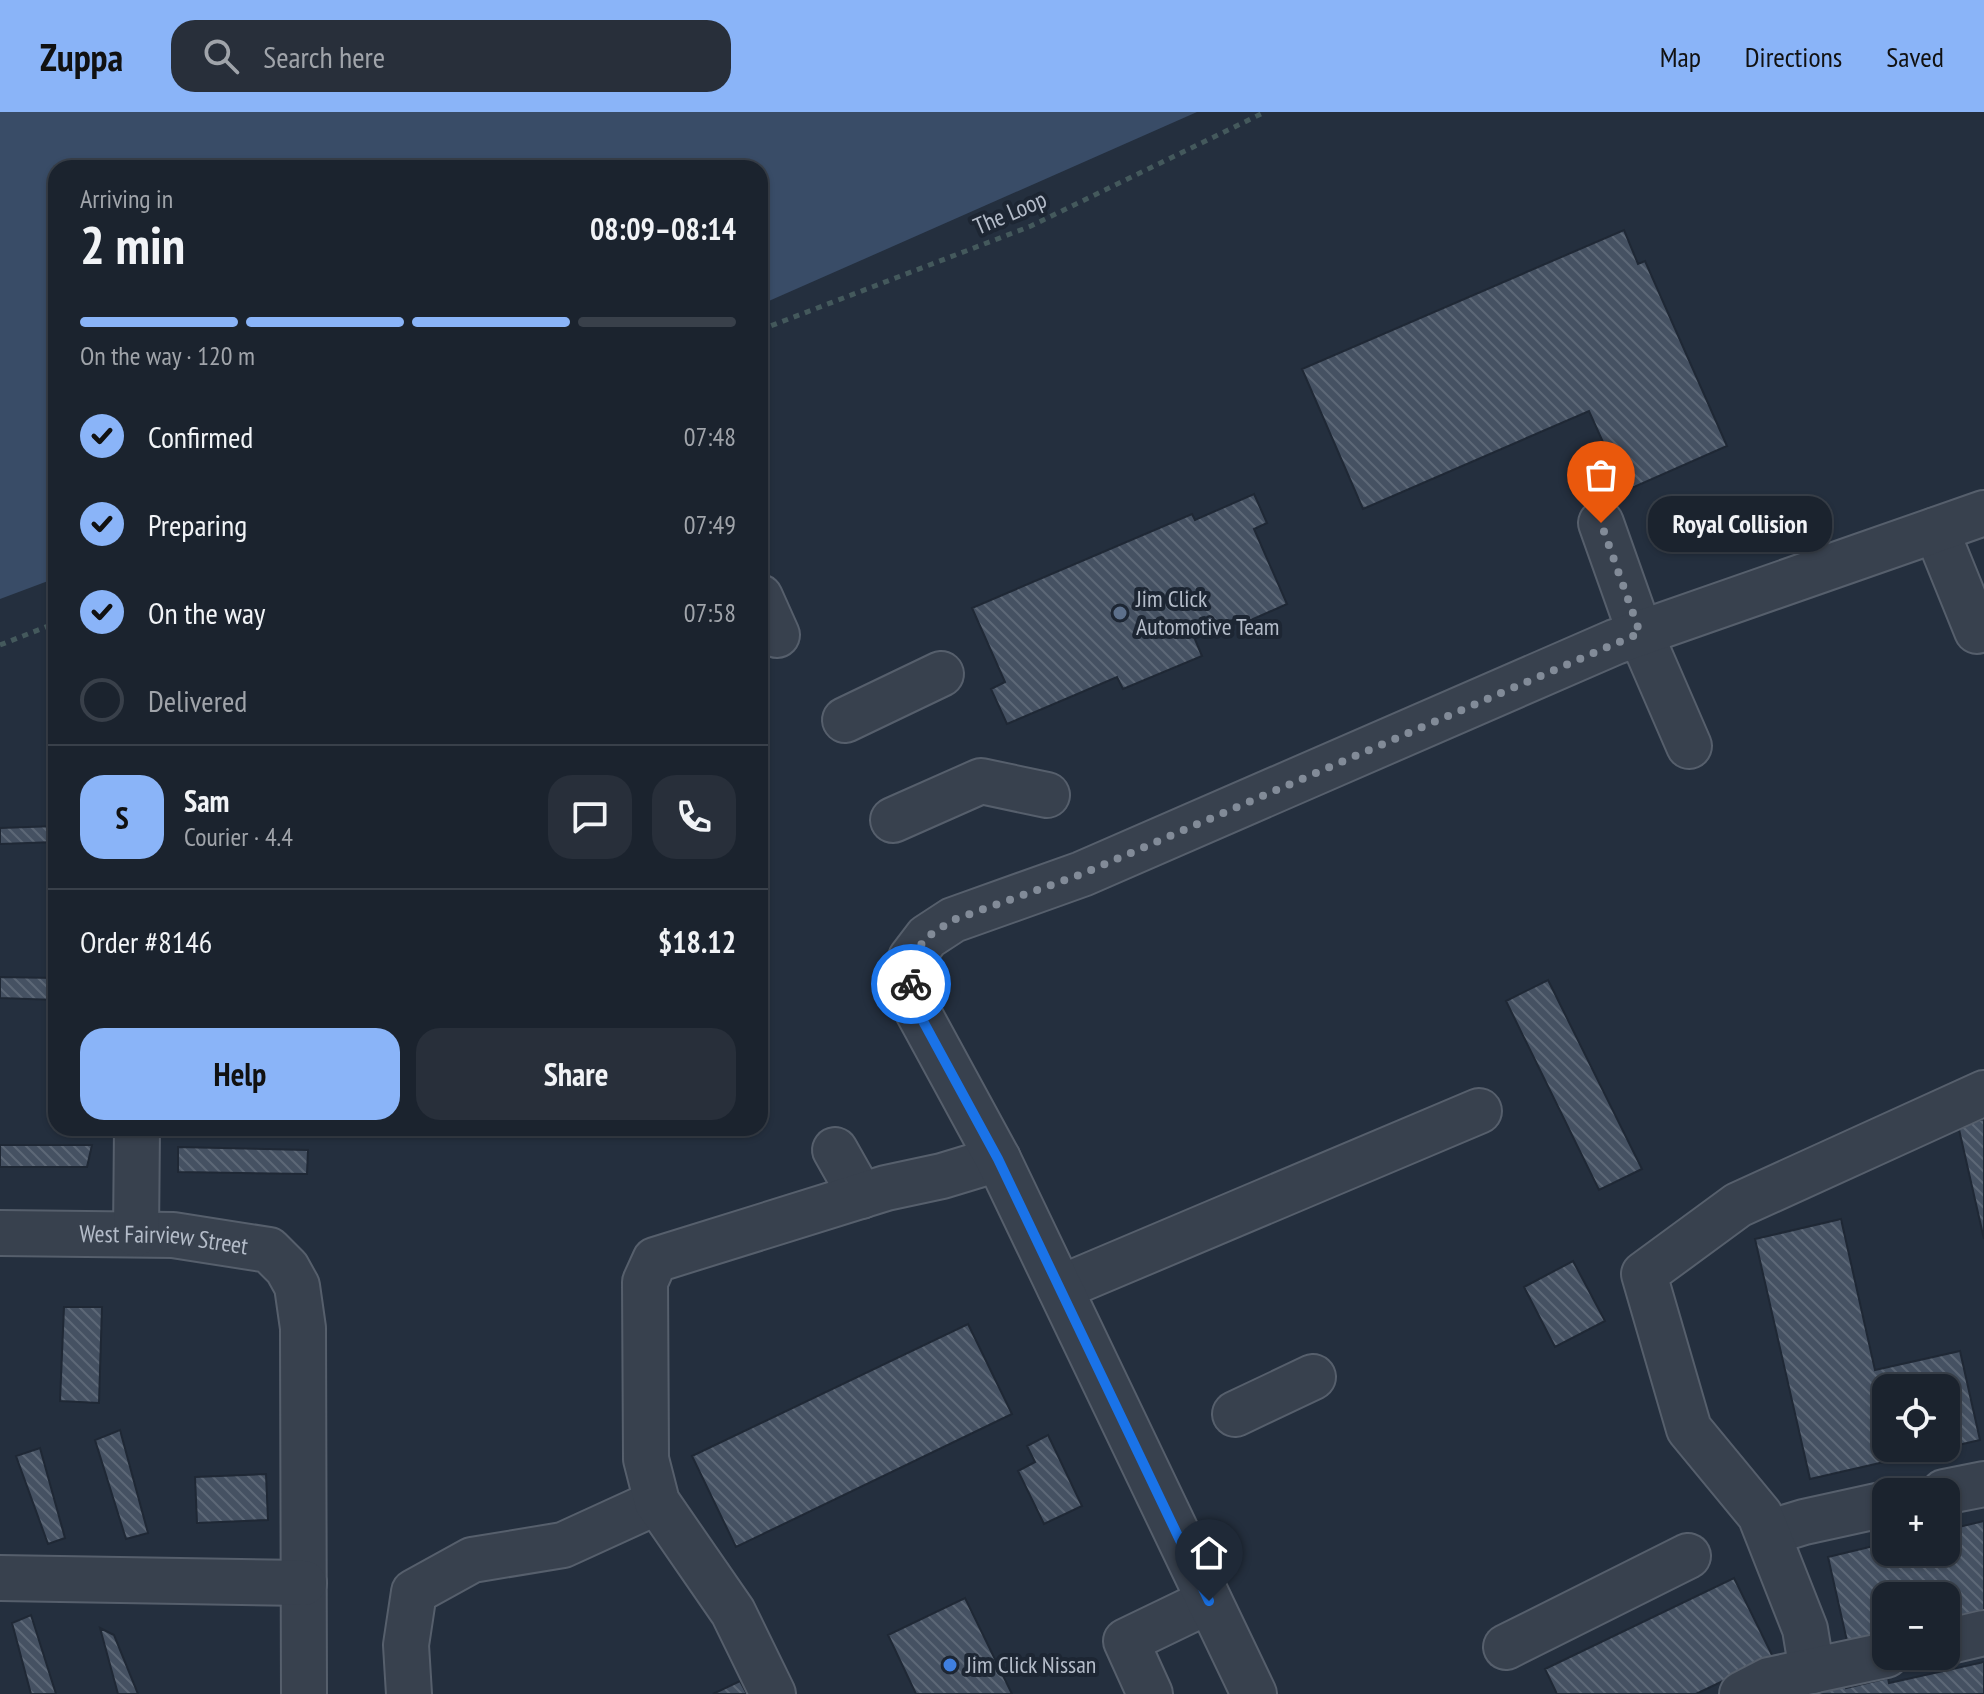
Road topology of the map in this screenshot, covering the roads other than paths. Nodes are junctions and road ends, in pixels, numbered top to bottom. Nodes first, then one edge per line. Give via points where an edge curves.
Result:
1 (1984, 513) edge
2 (1601, 523) dead end
3 (1936, 530) junction
4 (1977, 631) dead end
5 (1640, 633) junction
6 (941, 674) dead end
7 (845, 720) dead end
8 (1689, 746) dead end
9 (1047, 795) dead end
10 (893, 820) dead end
11 (1984, 1093) edge
12 (1479, 1111) dead end
13 (137, 1136) edge
14 (835, 1150) dead end
15 (998, 1159) junction
16 (861, 1196) junction
17 (0, 1233) edge
18 (136, 1234) junction
19 (1060, 1288) junction
20 (1313, 1377) dead end
21 (1235, 1414) dead end
22 (1984, 1484) edge
23 (1960, 1489) edge
24 (657, 1502) junction
25 (1872, 1507) edge
26 (1768, 1533) junction
27 (1688, 1556) dead end
28 (0, 1578) edge
29 (304, 1583) junction
30 (1209, 1601) junction
31 (1984, 1633) edge
32 (1960, 1639) edge
33 (1506, 1647) dead end
34 (1872, 1658) edge
35 (1812, 1671) junction
36 (304, 1694) edge
37 (409, 1694) edge
38 (773, 1694) edge
39 (1150, 1694) edge
40 (1254, 1694) edge
41 (1742, 1694) edge

1 - 3 street
2 - 5 street
3 - 4 street
3 - 5 street
5 - 8 street
5 - 15 street via 1082,874 953,920 927,937 911,958 911,999
6 - 7 street
9 - 10 street via 981,781
11 - 26 street via 1738,1205 1644,1274 1689,1429 1760,1515
12 - 19 street
13 - 18 street
14 - 16 street
15 - 16 street
15 - 19 street
16 - 24 street via 655,1260 645,1282 646,1459
17 - 18 street, West Fairview Street
18 - 29 street, West Fairview Street via 269,1250 297,1286 303,1328
19 - 30 street
20 - 21 street
22 - 23 street
24 - 37 street via 563,1545 472,1560 414,1592 406,1645
24 - 38 street via 733,1612
25 - 26 street
26 - 35 street via 1805,1629
27 - 33 street
28 - 29 street
29 - 36 street, West Fairview Street
30 - 39 street via 1126,1641
30 - 40 street
31 - 32 street
34 - 35 street
35 - 41 street via 1769,1680

